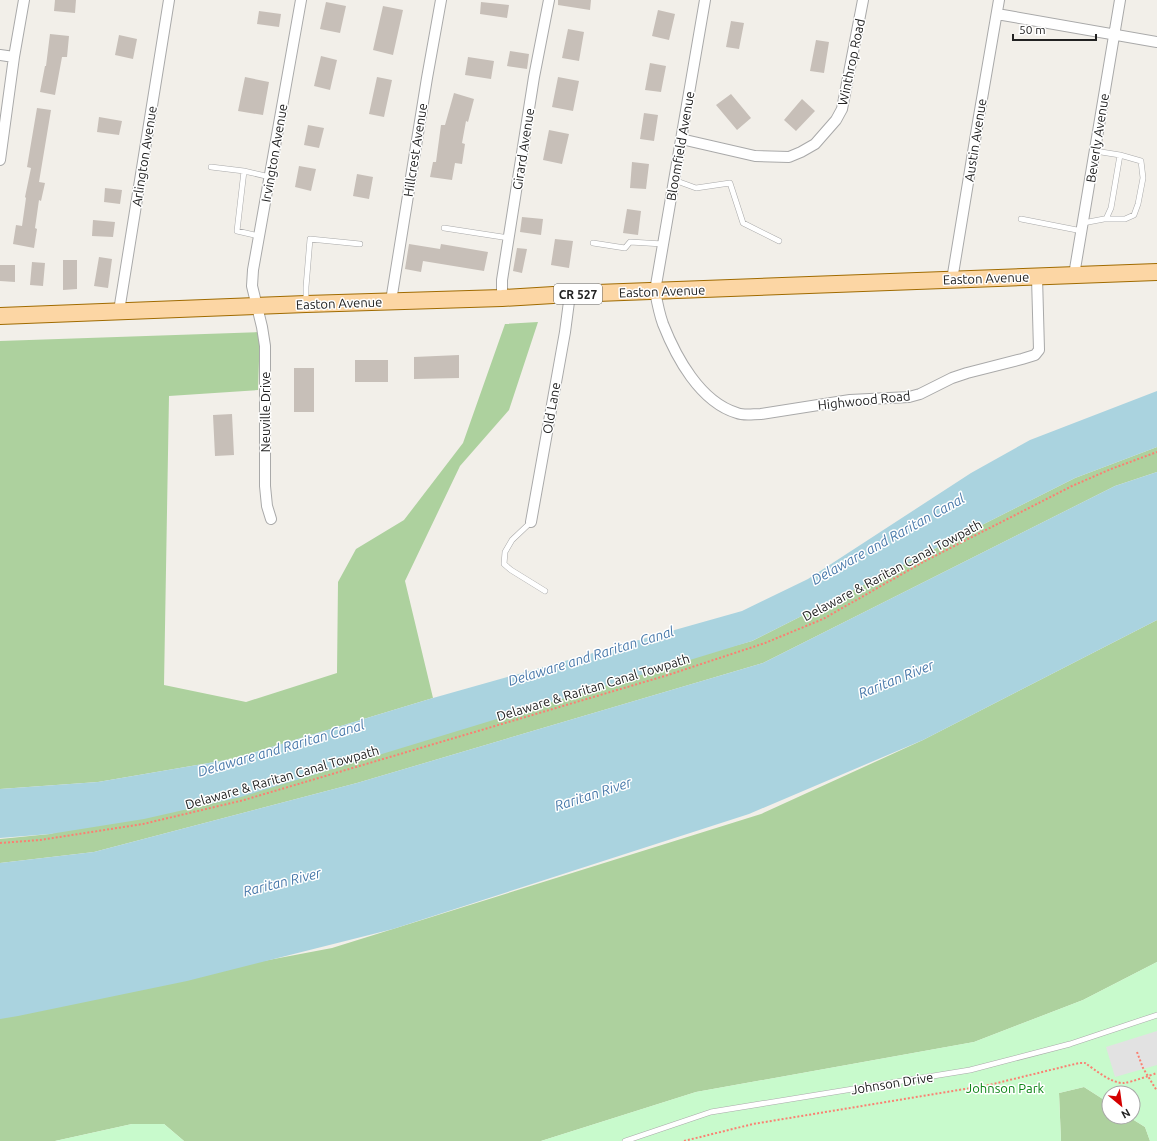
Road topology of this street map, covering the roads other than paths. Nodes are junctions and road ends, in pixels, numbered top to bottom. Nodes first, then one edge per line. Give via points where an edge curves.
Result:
1 (24, 0) edge
2 (169, 0) edge
3 (301, 0) edge
4 (441, 0) edge
5 (549, 0) edge
6 (705, 0) edge
7 (863, 0) edge
8 (999, 0) edge
9 (1120, 0) edge
10 (997, 14) junction
11 (1114, 34) junction
12 (1157, 42) edge
13 (0, 55) edge
14 (14, 57) junction
15 (681, 139) junction
16 (1095, 151) junction
17 (1120, 155) junction
18 (0, 160) edge
19 (211, 167) dead end
20 (244, 171) junction
21 (270, 177) junction
22 (674, 180) junction
23 (1021, 219) dead end
24 (1106, 219) junction
25 (1082, 227) junction
26 (444, 228) dead end
27 (259, 236) junction
28 (509, 238) junction
29 (780, 241) dead end
30 (593, 243) dead end
31 (360, 244) dead end
32 (663, 244) junction
33 (1157, 272) edge
34 (1074, 275) junction
35 (1037, 276) junction
36 (952, 280) junction
37 (655, 291) junction
38 (570, 294) junction
39 (502, 298) junction
40 (392, 301) junction
41 (306, 304) junction
42 (257, 306) junction
43 (119, 311) junction
44 (0, 316) edge
45 (271, 518) dead end
46 (531, 522) joint
47 (545, 591) dead end
48 (1157, 1015) edge
49 (625, 1141) edge

1 - 14 street
2 - 43 street, Arlington Avenue
3 - 21 street, Irvington Avenue
4 - 40 street, Hillcrest Avenue
5 - 28 street, Girard Avenue via 534,76
6 - 15 street, Bloomfield Avenue
7 - 15 street, Winthrop Road via 842,109 815,144 789,157 755,156
8 - 10 street, Austin Avenue
9 - 11 street, Beverly Avenue
10 - 11 street
10 - 36 street, Austin Avenue
11 - 12 street
11 - 16 street, Beverly Avenue
13 - 14 street
14 - 18 street
15 - 22 street, Bloomfield Avenue
16 - 17 lane
16 - 25 street, Beverly Avenue
17 - 24 lane via 1111,208
17 - 24 lane via 1140,161 1144,178 1134,215 1125,219
19 - 20 lane
20 - 21 lane
20 - 27 lane via 237,231
21 - 27 street, Irvington Avenue
22 - 29 lane via 696,188 730,183 743,223
22 - 32 street, Bloomfield Avenue
23 - 25 lane
24 - 25 lane
25 - 34 street, Beverly Avenue
26 - 28 lane
27 - 42 street, Irvington Avenue via 252,286
28 - 39 street, Girard Avenue via 502,280
30 - 32 lane via 625,248 630,242
31 - 41 lane via 310,239
32 - 37 street, Bloomfield Avenue
33 - 34 main road, Easton Avenue / CR 527
34 - 35 main road, Easton Avenue / CR 527
35 - 36 main road, Easton Avenue / CR 527
35 - 37 street, Highwood Road via 1039,350 1035,355 952,378 909,398 850,400 761,414 737,413 715,403 697,385 682,363 663,323
36 - 37 main road, Easton Avenue / CR 527
37 - 38 main road, Easton Avenue / CR 527
38 - 39 main road, Easton Avenue / CR 527
38 - 46 street, Old Lane
39 - 40 main road, Easton Avenue / CR 527
40 - 41 main road, Easton Avenue / CR 527
41 - 42 main road, Easton Avenue / CR 527
42 - 43 main road, Easton Avenue / CR 527
42 - 45 street, Neuville Drive via 265,346 265,486
43 - 44 main road, Easton Avenue / CR 527
46 - 47 lane via 512,540 505,552 504,564
48 - 49 lane, Johnson Drive via 1070,1044 970,1070 711,1112

